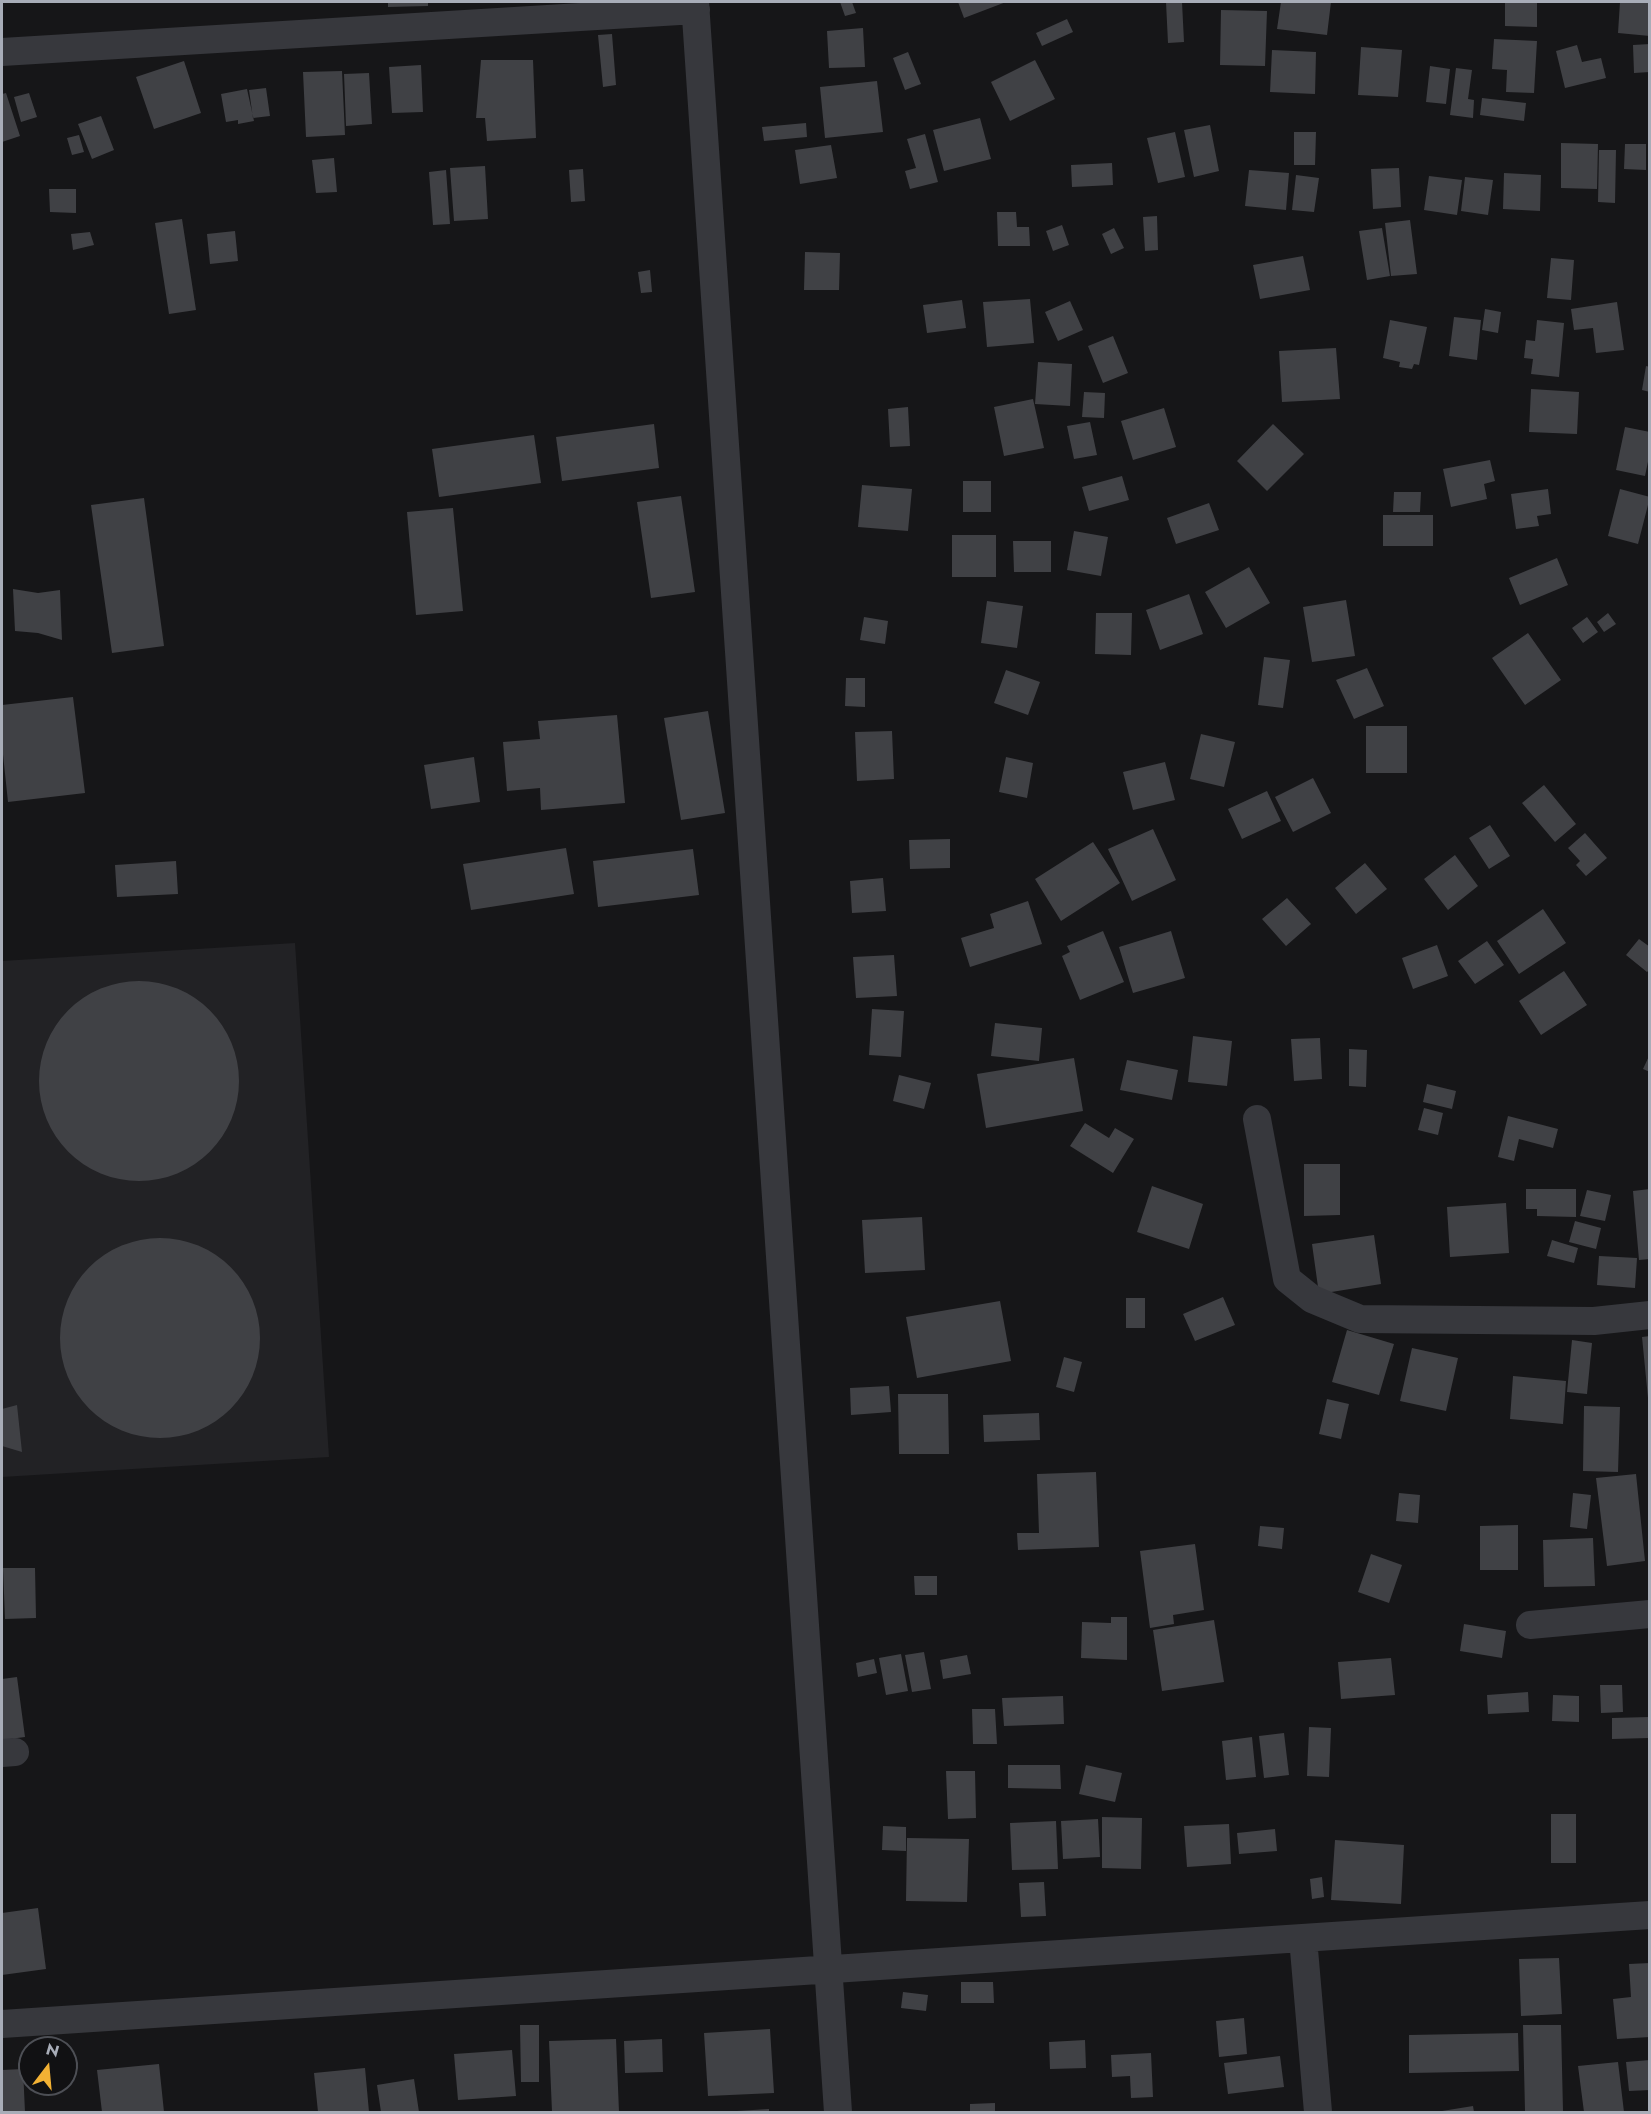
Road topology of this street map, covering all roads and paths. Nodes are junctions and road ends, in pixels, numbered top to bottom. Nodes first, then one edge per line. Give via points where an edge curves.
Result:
1 (695, 6) edge
2 (2, 52) edge
3 (1257, 1119) dead end
4 (1650, 1315) edge
5 (1650, 1614) edge
6 (1530, 1624) dead end
7 (1650, 1915) edge
8 (1303, 1938) junction
9 (828, 1970) junction
10 (2, 2024) edge
11 (838, 2112) edge
12 (1318, 2112) edge

1 - 2 street
1 - 9 street
3 - 4 street via 1287,1279 1312,1299 1360,1318 1594,1321
5 - 6 street
7 - 8 street
8 - 9 street
8 - 12 street
9 - 10 street
9 - 11 street

